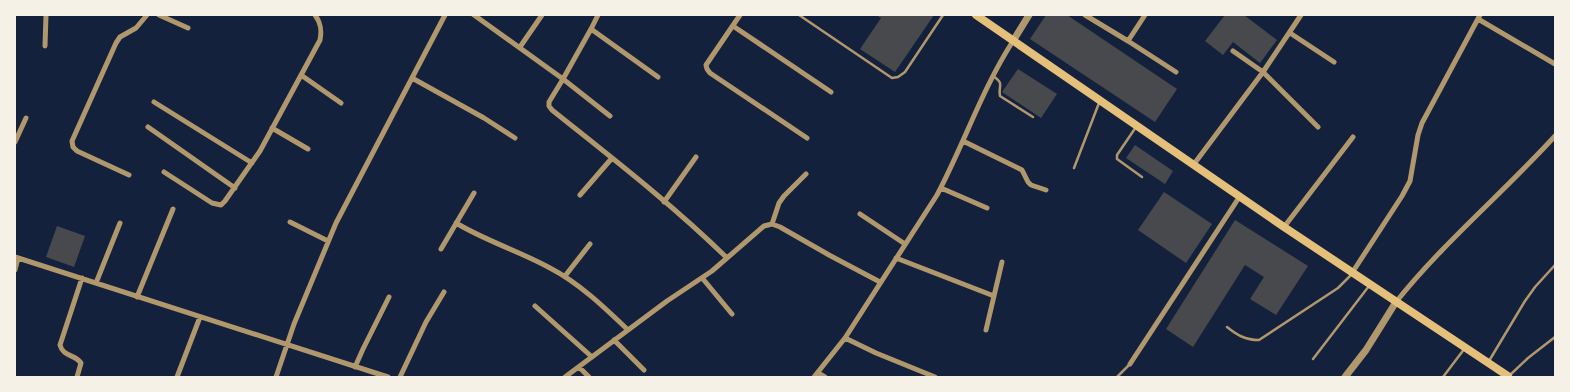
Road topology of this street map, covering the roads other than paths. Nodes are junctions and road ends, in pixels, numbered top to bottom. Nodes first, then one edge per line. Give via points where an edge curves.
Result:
1 (46, 15) edge
2 (148, 15) edge
3 (159, 15) edge
4 (315, 15) edge
5 (445, 15) edge
6 (474, 15) edge
7 (542, 15) edge
8 (598, 15) edge
9 (740, 15) edge
10 (799, 15) edge
11 (943, 15) edge
12 (976, 15) edge
13 (1029, 15) edge
14 (1085, 15) edge
15 (1145, 15) edge
16 (1301, 15) edge
17 (1479, 17) edge
18 (734, 26) junction
19 (188, 28) dead end
20 (591, 29) junction
21 (1290, 33) junction
22 (1013, 41) junction
23 (1128, 41) junction
24 (45, 46) dead end
25 (520, 47) junction
26 (1233, 51) dead end
27 (1334, 62) dead end
28 (1555, 64) edge
29 (1176, 72) dead end
30 (1263, 72) junction
31 (301, 75) junction
32 (992, 76) junction
33 (658, 77) dead end
34 (412, 78) junction
35 (563, 79) junction
36 (831, 92) dead end
37 (1100, 101) junction
38 (154, 102) dead end
39 (341, 103) dead end
40 (610, 116) dead end
41 (1033, 117) dead end
42 (26, 118) dead end
43 (1137, 126) junction
44 (148, 127) dead end
45 (1318, 127) dead end
46 (272, 128) junction
47 (1353, 136) dead end
48 (1555, 136) edge
49 (515, 138) dead end
50 (806, 138) dead end
51 (962, 141) junction
52 (15, 142) edge
53 (308, 149) dead end
54 (696, 157) dead end
55 (612, 158) junction
56 (252, 163) junction
57 (1194, 164) junction
58 (1074, 168) dead end
59 (164, 172) dead end
60 (806, 174) dead end
61 (129, 175) dead end
62 (1142, 177) dead end
63 (235, 188) junction
64 (941, 188) junction
65 (1046, 190) dead end
66 (474, 193) dead end
67 (580, 195) dead end
68 (1240, 196) junction
69 (664, 202) junction
70 (987, 208) dead end
71 (173, 209) dead end
72 (860, 214) dead end
73 (290, 222) dead end
74 (120, 223) dead end
75 (456, 223) junction
76 (772, 224) junction
77 (1284, 227) junction
78 (328, 241) junction
79 (590, 244) dead end
80 (905, 244) junction
81 (441, 249) dead end
82 (17, 258) edge
83 (727, 258) junction
84 (896, 258) junction
85 (1002, 262) dead end
86 (1555, 266) edge
87 (15, 270) edge
88 (1352, 273) junction
89 (565, 276) junction
90 (82, 278) junction
91 (703, 278) junction
92 (880, 282) junction
93 (96, 283) junction
94 (1370, 285) junction
95 (444, 292) dead end
96 (994, 296) junction
97 (138, 297) junction
98 (389, 297) dead end
99 (1396, 302) junction
100 (534, 306) dead end
101 (732, 314) dead end
102 (200, 317) junction
103 (1227, 327) dead end
104 (628, 330) junction
105 (986, 330) dead end
106 (1555, 337) edge
107 (845, 338) junction
108 (614, 340) junction
109 (286, 344) junction
110 (1466, 347) junction
111 (592, 357) junction
112 (1313, 359) dead end
113 (1488, 362) junction
114 (1130, 364) joint
115 (355, 367) junction
116 (579, 367) junction
117 (644, 370) dead end
118 (816, 375) edge
119 (77, 377) edge
120 (176, 377) edge
121 (276, 377) edge
122 (388, 377) edge
123 (400, 377) edge
124 (565, 377) edge
125 (589, 377) edge
126 (825, 377) edge
127 (935, 377) edge
128 (1117, 377) edge
129 (1345, 377) edge
130 (1443, 377) edge
131 (1509, 377) edge

1 - 24 street
2 - 61 street via 116,43 72,141 77,151
3 - 19 street
4 - 31 street via 322,32
5 - 34 street
6 - 25 street
7 - 25 street
8 - 20 street
9 - 18 street
10 - 11 lane via 892,78 905,72
12 - 22 main road
13 - 22 street
14 - 23 street
15 - 23 street
16 - 21 street
17 - 28 street
17 - 88 street via 1422,122 1410,181
18 - 36 street
18 - 50 street via 706,65 707,69
20 - 33 street
20 - 35 street
21 - 27 street
21 - 30 street
22 - 32 street
22 - 37 main road
23 - 29 street
25 - 35 street
26 - 30 street
30 - 45 street
30 - 57 street
31 - 39 street
31 - 46 street
32 - 41 lane via 1002,84 1000,96
32 - 51 street
34 - 49 street
34 - 78 street
35 - 40 street
35 - 55 street via 549,102 552,110
37 - 43 main road
37 - 58 lane
38 - 56 street
42 - 52 street
43 - 57 main road
43 - 62 lane via 1118,159
44 - 63 street
46 - 53 street
46 - 56 street
47 - 77 street
48 - 99 street via 1440,251
51 - 64 street
51 - 65 street via 1022,170 1031,185
54 - 69 street
55 - 67 street
55 - 69 street
56 - 63 street
57 - 68 main road
59 - 63 street via 216,205 221,205
60 - 76 street via 779,203
64 - 70 street
64 - 80 street
66 - 75 street
68 - 77 main road
68 - 114 street
69 - 83 street
71 - 97 street
72 - 80 street
73 - 78 street
74 - 93 street
75 - 81 street
75 - 89 street
76 - 83 street via 760,229
76 - 92 street
77 - 88 main road
78 - 109 street
79 - 89 street
80 - 84 street
82 - 87 street
82 - 90 street
83 - 91 street
84 - 92 street
84 - 96 street
85 - 96 street
86 - 113 lane via 1525,301
88 - 94 main road
88 - 103 lane via 1338,288 1259,340 1239,336
89 - 104 street
90 - 93 street
90 - 119 street via 60,345 65,354 79,359
91 - 101 street
91 - 104 street
92 - 107 street
93 - 97 street
94 - 99 main road
94 - 112 lane
95 - 123 street
96 - 105 street
97 - 102 street
98 - 115 street
99 - 110 main road
99 - 129 street
100 - 111 street
102 - 109 street
102 - 120 street
104 - 108 street
106 - 131 lane
107 - 118 street
107 - 127 street
108 - 111 street
108 - 117 street
109 - 115 street
109 - 121 street
110 - 113 main road
110 - 130 lane
111 - 116 street
113 - 131 main road
114 - 128 lane
115 - 122 street
116 - 124 street
116 - 125 street
118 - 126 street

